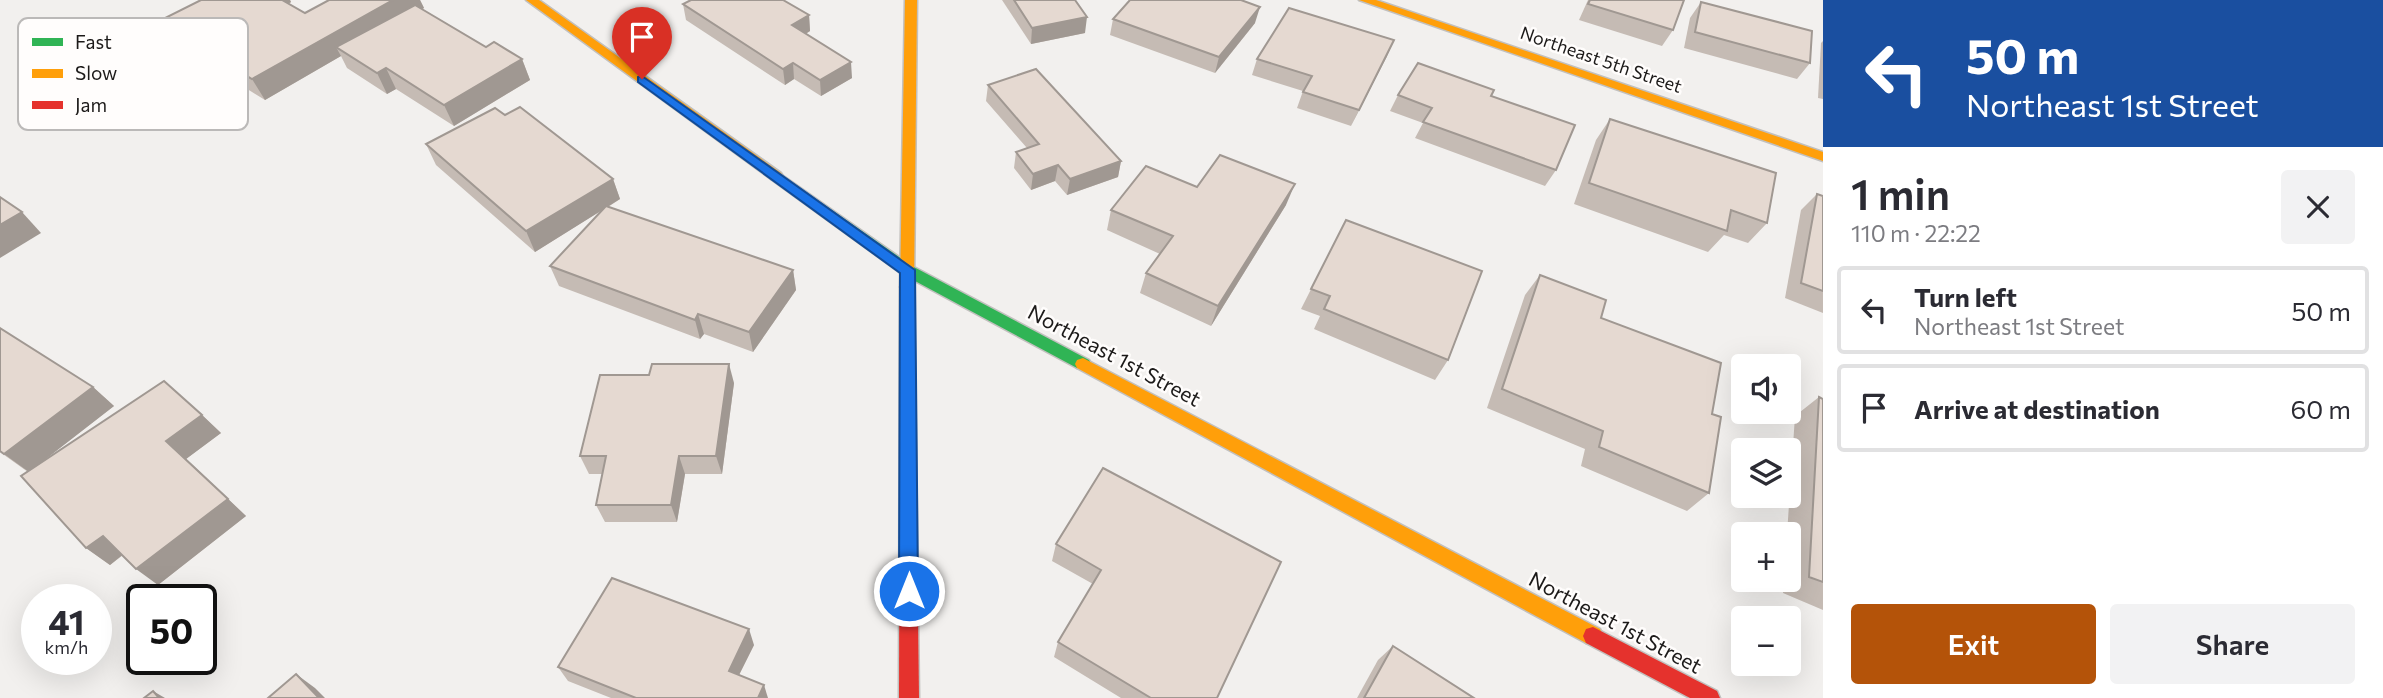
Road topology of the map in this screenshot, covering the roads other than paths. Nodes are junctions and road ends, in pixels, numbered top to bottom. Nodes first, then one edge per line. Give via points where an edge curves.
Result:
1 (531, 0) edge
2 (911, 0) edge
3 (1365, 0) edge
4 (1823, 157) edge
5 (907, 270) junction
6 (909, 698) edge
7 (1710, 698) edge

1 - 5 street, Northeast 1st Street
2 - 5 street
3 - 4 street, Northeast 5th Street
5 - 6 street
5 - 7 street, Northeast 1st Street

